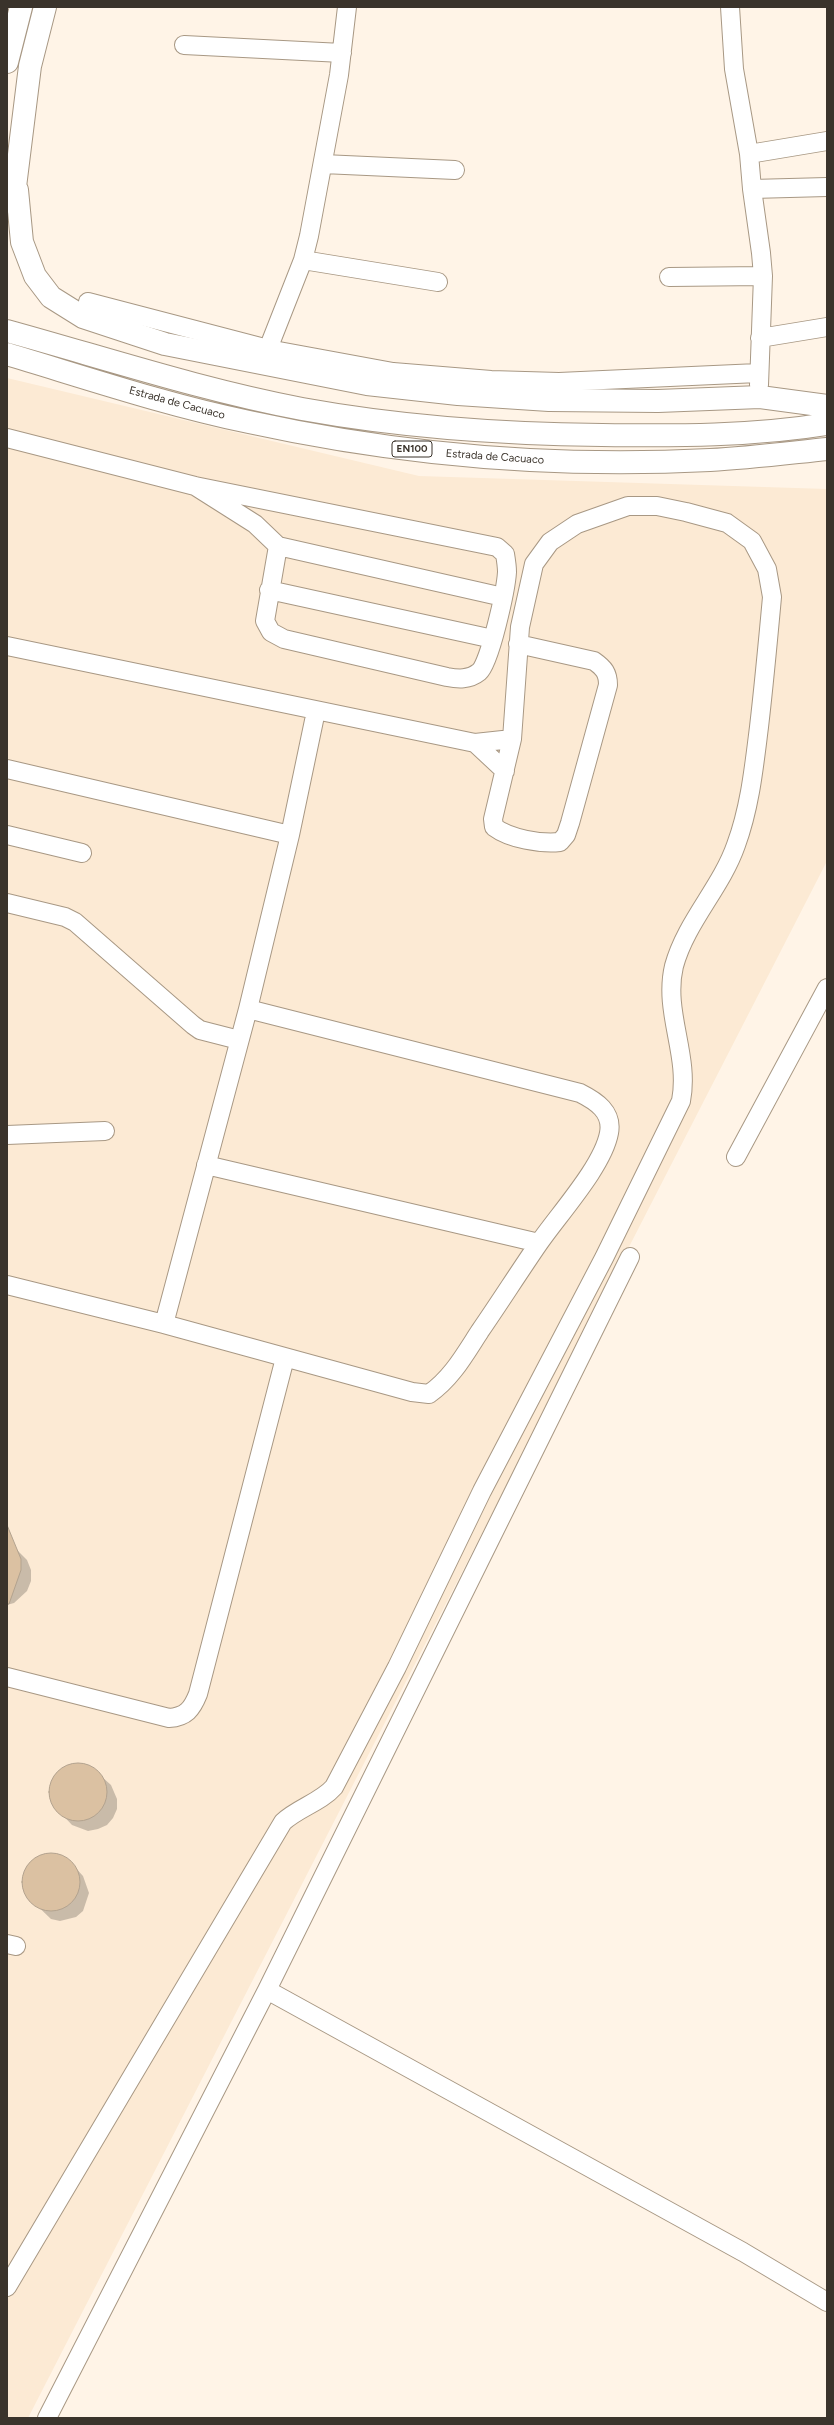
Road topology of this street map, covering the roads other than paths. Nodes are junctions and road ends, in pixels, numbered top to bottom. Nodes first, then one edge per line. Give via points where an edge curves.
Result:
1 (21, 7) edge
2 (45, 7) edge
3 (347, 7) edge
4 (730, 7) edge
5 (184, 45) dead end
6 (342, 53) junction
7 (7, 62) edge
8 (827, 141) edge
9 (750, 154) junction
10 (323, 164) junction
11 (455, 170) dead end
12 (827, 187) edge
13 (752, 189) junction
14 (17, 190) junction
15 (7, 230) edge
16 (303, 260) junction
17 (763, 276) junction
18 (669, 277) dead end
19 (438, 282) dead end
20 (88, 302) dead end
21 (827, 327) edge
22 (7, 331) edge
23 (760, 338) junction
24 (268, 349) junction
25 (7, 354) edge
26 (758, 373) junction
27 (760, 397) junction
28 (827, 406) edge
29 (827, 424) edge
30 (7, 438) edge
31 (827, 449) edge
32 (195, 486) junction
33 (278, 546) junction
34 (269, 590) junction
35 (503, 597) junction
36 (493, 640) junction
37 (518, 644) junction
38 (7, 646) edge
39 (316, 711) junction
40 (512, 739) junction
41 (475, 743) junction
42 (7, 769) edge
43 (504, 771) junction
44 (7, 835) edge
45 (290, 835) junction
46 (82, 853) dead end
47 (7, 903) edge
48 (827, 988) edge
49 (248, 1009) junction
50 (239, 1040) junction
51 (105, 1131) dead end
52 (7, 1136) edge
53 (736, 1157) dead end
54 (206, 1165) junction
55 (539, 1243) junction
56 (630, 1257) dead end
57 (7, 1285) edge
58 (164, 1324) junction
59 (285, 1358) junction
60 (7, 1677) edge
61 (267, 1990) junction
62 (7, 2287) edge
63 (827, 2302) edge
64 (47, 2418) edge

1 - 7 main road
2 - 14 main road via 30,66
3 - 6 street
4 - 9 street via 734,69
5 - 6 street
6 - 10 street
8 - 9 street
9 - 13 street
10 - 11 street
10 - 16 street
12 - 13 street
13 - 17 street
14 - 15 main road
14 - 27 main road via 25,253 35,276 51,297 83,317 165,344 367,384 458,394 557,400 658,401
16 - 19 street
16 - 24 street
17 - 18 street
17 - 23 street
20 - 24 street
21 - 23 street
22 - 29 main road, EN100 via 219,390 300,408 384,422 469,430 640,436 725,434
23 - 26 street
24 - 26 street via 393,372 491,380 559,382
25 - 31 main road, Estrada de Cacuaco / EN100 via 205,412 304,433 412,449 477,456 594,462 711,460
26 - 27 street
27 - 28 main road
30 - 32 street
32 - 33 street via 256,524
32 - 35 street via 497,547 505,554 507,567
33 - 34 street
33 - 35 street
34 - 36 street
34 - 36 street via 265,621 271,632 284,639 446,677 459,679 470,677 480,671
35 - 36 street
37 - 40 street
37 - 43 street via 594,661 602,666 608,676 608,685 568,829 560,842 550,843 503,834 494,827 494,807
37 - 62 street via 534,564 550,542 578,524 628,506 657,506 727,523 752,541 766,569 772,597 752,790 746,816 727,865 681,945 672,980 672,1006 684,1073 682,1101 334,1787 329,1793 294,1812 279,1829
38 - 39 street
39 - 41 street
39 - 45 street
40 - 41 street
40 - 43 street
41 - 43 street
42 - 45 street
44 - 46 street
45 - 49 street
47 - 50 street via 65,917 75,922 193,1025 200,1030
48 - 53 street
49 - 50 street
49 - 55 street via 580,1093 596,1101 608,1115 609,1133 592,1172
50 - 54 street
51 - 52 street
54 - 55 street
54 - 58 street
55 - 59 street via 459,1364 441,1386 429,1394 412,1392
56 - 61 street
57 - 58 street
58 - 59 street
59 - 60 street via 198,1694 189,1712 181,1718 169,1718
61 - 63 street via 743,2252
61 - 64 street

